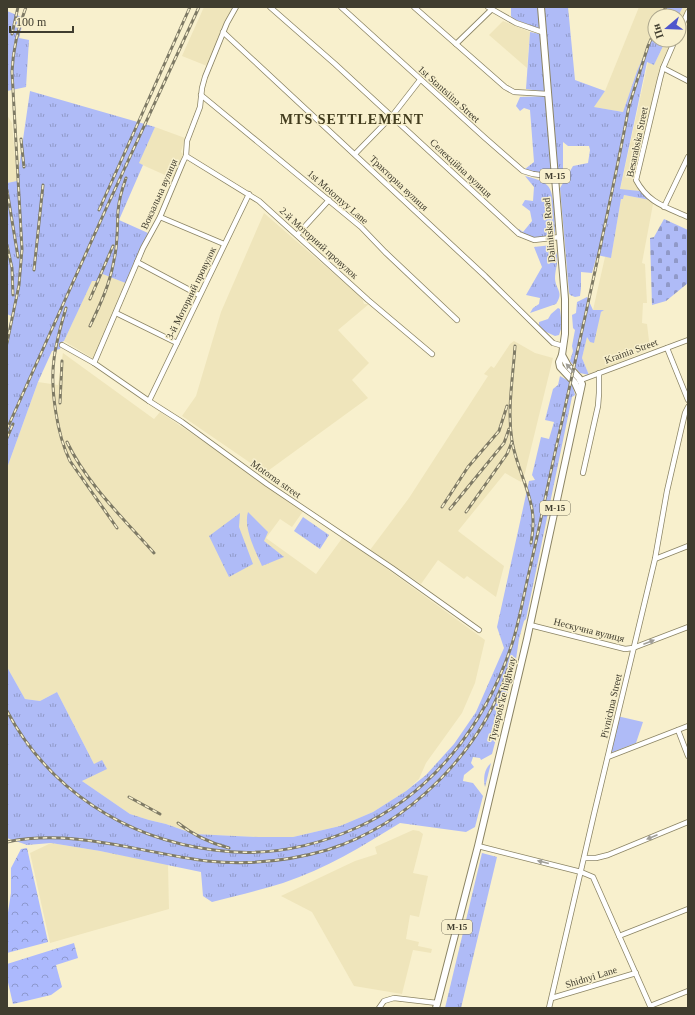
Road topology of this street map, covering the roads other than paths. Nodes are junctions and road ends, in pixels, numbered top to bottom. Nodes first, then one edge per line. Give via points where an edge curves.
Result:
1 (236, 7) edge
2 (270, 7) edge
3 (341, 7) edge
4 (414, 7) edge
5 (541, 7) edge
6 (489, 8) edge
7 (223, 32) junction
8 (542, 32) junction
9 (456, 44) junction
10 (672, 48) edge
11 (663, 68) junction
12 (420, 80) junction
13 (688, 82) edge
14 (548, 94) junction
15 (201, 95) junction
16 (392, 116) junction
17 (355, 154) junction
18 (186, 156) junction
19 (688, 156) edge
20 (555, 177) junction
21 (249, 194) junction
22 (329, 200) junction
23 (664, 207) junction
24 (160, 217) junction
25 (688, 217) edge
26 (297, 235) junction
27 (560, 238) junction
28 (224, 244) junction
29 (137, 262) junction
30 (199, 295) junction
31 (116, 313) junction
32 (457, 320) dead end
33 (688, 340) edge
34 (177, 343) junction
35 (62, 345) dead end
36 (563, 346) junction
37 (667, 348) junction
38 (432, 354) dead end
39 (94, 363) junction
40 (599, 373) junction
41 (578, 381) junction
42 (688, 400) edge
43 (148, 401) junction
44 (688, 407) edge
45 (582, 473) dead end
46 (688, 546) edge
47 (655, 559) junction
48 (530, 625) junction
49 (688, 627) edge
50 (479, 630) dead end
51 (634, 648) junction
52 (688, 726) edge
53 (678, 730) junction
54 (688, 756) edge
55 (608, 757) junction
56 (688, 822) edge
57 (478, 846) junction
58 (584, 858) junction
59 (580, 872) junction
60 (688, 909) edge
61 (619, 936) junction
62 (636, 973) junction
63 (688, 991) edge
64 (552, 998) junction
65 (437, 1005) edge
66 (651, 1007) edge
67 (379, 1008) edge
68 (549, 1008) edge

1 - 7 street, Вокзальна вулиця
2 - 16 street, Селекційна вулиця
3 - 12 street, 1st Stantsiina Street
4 - 9 street
5 - 8 main road, Dalinitske Road / М-15
6 - 8 street via 516,23
6 - 9 street
7 - 15 street, Вокзальна вулиця via 205,77
7 - 17 street, Тракторна вулиця
8 - 14 main road, Dalinitske Road / М-15
9 - 14 street via 505,88 514,92
10 - 11 street
11 - 13 street
11 - 23 street, Besarabska Street via 636,180 655,203
12 - 16 street
12 - 20 street, 1st Stantsiina Street via 523,171
14 - 20 main road, Dalinitske Road / М-15
15 - 18 street, Вокзальна вулиця via 200,107 187,141
15 - 22 street, 1st Motornyy Lane
16 - 17 street
16 - 27 street, Селекційна вулиця via 519,234 540,241
17 - 36 street, Тракторна вулиця via 553,342
18 - 21 street, 2-й Моторний провулок
18 - 24 street, Вокзальна вулиця
19 - 23 street
20 - 27 main road, Dalinitske Road / М-15
21 - 26 street, 2-й Моторний провулок
21 - 28 street, 3-й Моторний провулок
22 - 26 street
22 - 32 street, 1st Motornyy Lane via 361,227
23 - 25 street
24 - 28 street
24 - 29 street, Вокзальна вулиця
26 - 38 street, 2-й Моторний провулок
27 - 36 main road, Dalinitske Road / М-15 via 565,299
28 - 30 street, 3-й Моторний провулок
29 - 30 street
29 - 31 street, Вокзальна вулиця
30 - 34 street, 3-й Моторний провулок
31 - 34 street
31 - 39 street, Вокзальна вулиця
33 - 37 street, Krainia Street
34 - 43 street, 3-й Моторний провулок
35 - 39 street, Motorna street
36 - 41 main road, Dalinitske Road / М-15 via 562,355
37 - 40 street, Krainia Street
37 - 42 street
39 - 43 street, Motorna street
40 - 41 street, Krainia Street
40 - 45 street via 598,406
41 - 48 main road, Tyraspols'ke highway / М-15 via 580,392
43 - 50 street, Motorna street via 182,422 267,484
44 - 47 street, Pivnichna Street via 667,491
46 - 47 street
47 - 51 street, Pivnichna Street
48 - 51 street, Нескучна вулиця via 621,648
48 - 57 main road, Tyraspols'ke highway / М-15
51 -> 49 street, Нескучна вулиця
51 - 55 street, Pivnichna Street
52 - 53 street
53 - 54 street
53 - 55 street
55 - 58 street, Pivnichna Street
56 -> 58 street via 608,855
59 -> 57 street
57 - 65 main road, Tyraspols'ke highway / М-15
58 - 59 street, Pivnichna Street
59 - 61 street via 595,881
59 - 64 street, Pivnichna Street
60 - 61 street
61 - 62 street
62 - 64 street, Shidnyi Lane
62 - 66 street
63 - 66 street
64 - 68 street, Pivnichna Street
65 - 67 street via 394,998 384,1001

